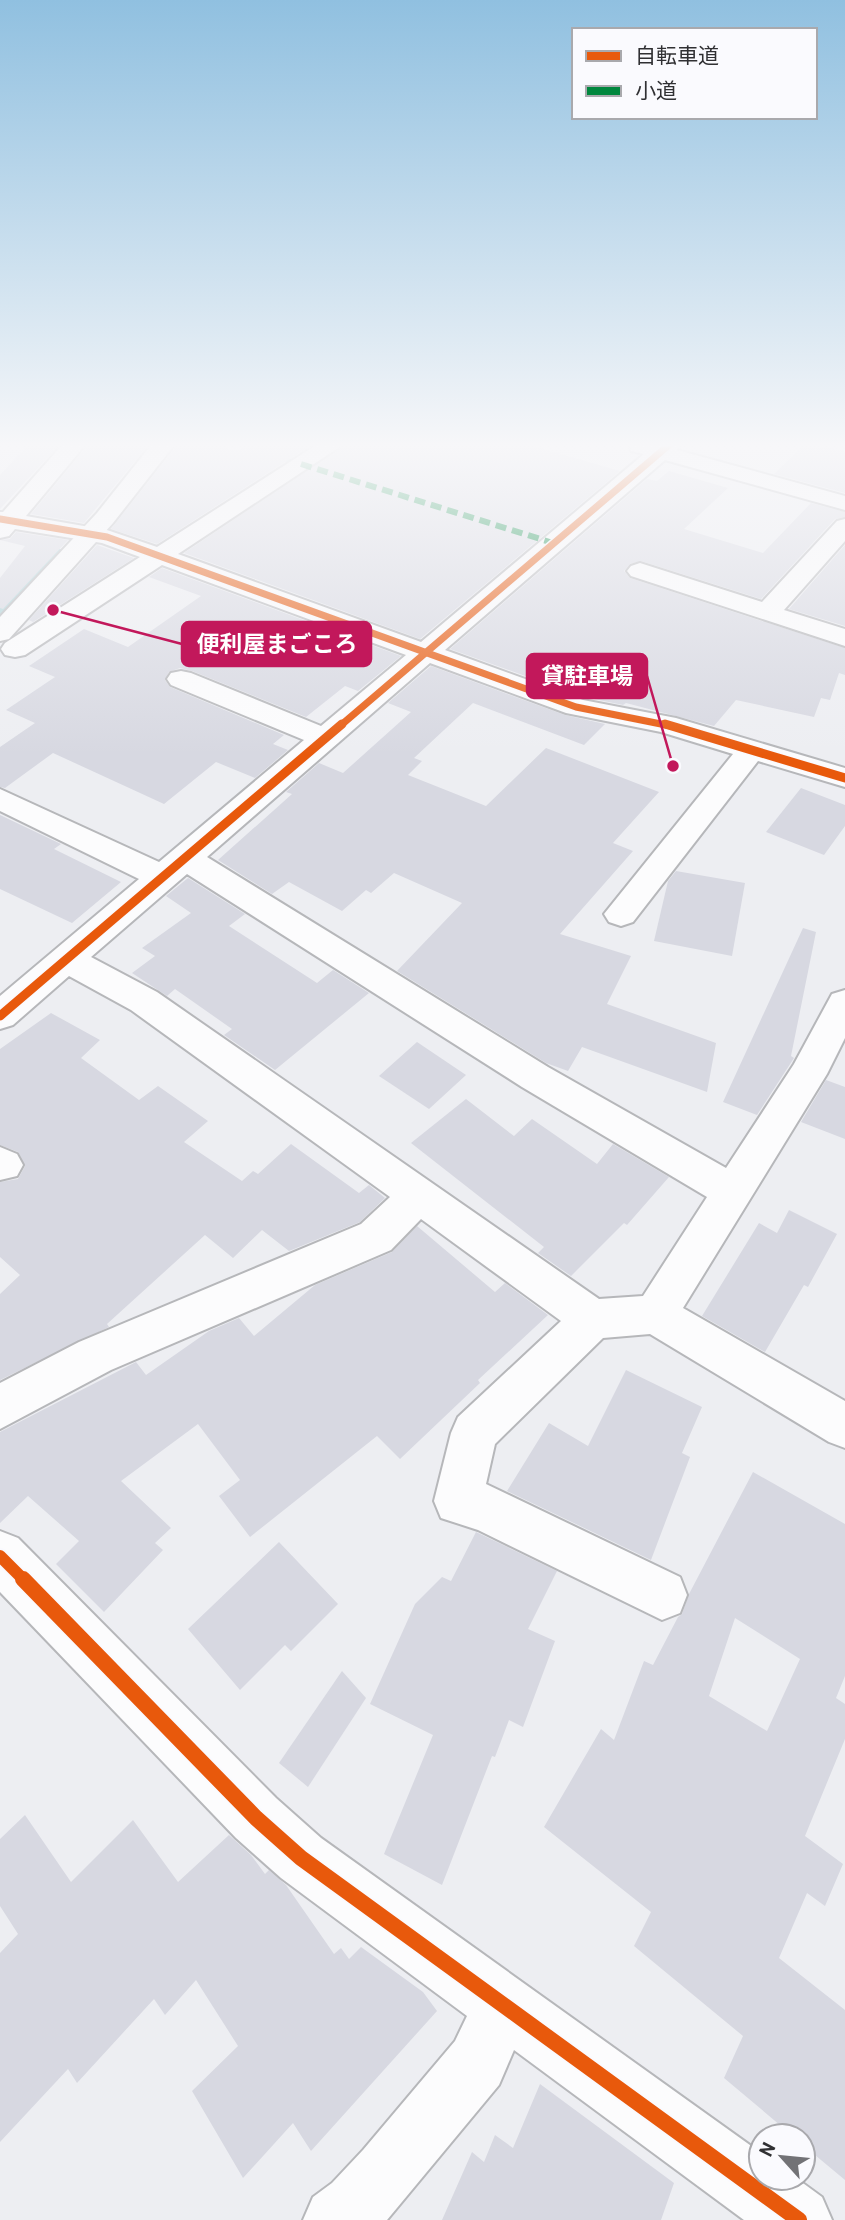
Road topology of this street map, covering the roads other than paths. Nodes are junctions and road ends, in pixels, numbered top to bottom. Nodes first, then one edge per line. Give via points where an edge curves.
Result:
1 (80, 548) edge
2 (135, 548) edge
3 (173, 548) edge
4 (548, 548) edge
5 (826, 548) edge
6 (160, 556) junction
7 (640, 571) dead end
8 (769, 611) junction
9 (845, 638) edge
10 (4, 649) edge
11 (426, 652) junction
12 (181, 679) dead end
13 (326, 738) junction
14 (751, 750) junction
15 (845, 779) edge
16 (0, 799) edge
17 (173, 868) junction
18 (621, 914) dead end
19 (66, 960) junction
20 (845, 1003) edge
21 (0, 1016) edge
22 (733, 1192) junction
23 (419, 1195) junction
24 (655, 1314) junction
25 (593, 1319) junction
26 (0, 1407) edge
27 (845, 1426) edge
28 (0, 1556) edge
29 (662, 1595) dead end
30 (503, 2006) junction
31 (336, 2220) edge
32 (799, 2220) edge

1 - 10 street
2 - 6 street
3 - 6 street
4 - 11 street
5 - 8 street
6 - 10 street
6 - 11 street
7 - 8 street
8 - 9 street
11 - 13 street
11 - 14 street via 587,710 658,723
12 - 13 street
13 - 17 street
14 - 15 street
14 - 18 street
16 - 17 street
17 - 19 street
17 - 22 street via 201,868 536,1077
19 - 21 street
19 - 23 street via 144,1001
20 - 22 street via 808,1074
22 - 24 street
23 - 25 street
23 - 26 street via 376,1237 94,1356
24 - 25 street
24 - 27 street
25 - 29 street via 474,1433 458,1501 484,1507
28 - 30 street via 278,1838
30 - 31 street via 477,2063 386,2173
30 - 32 street

